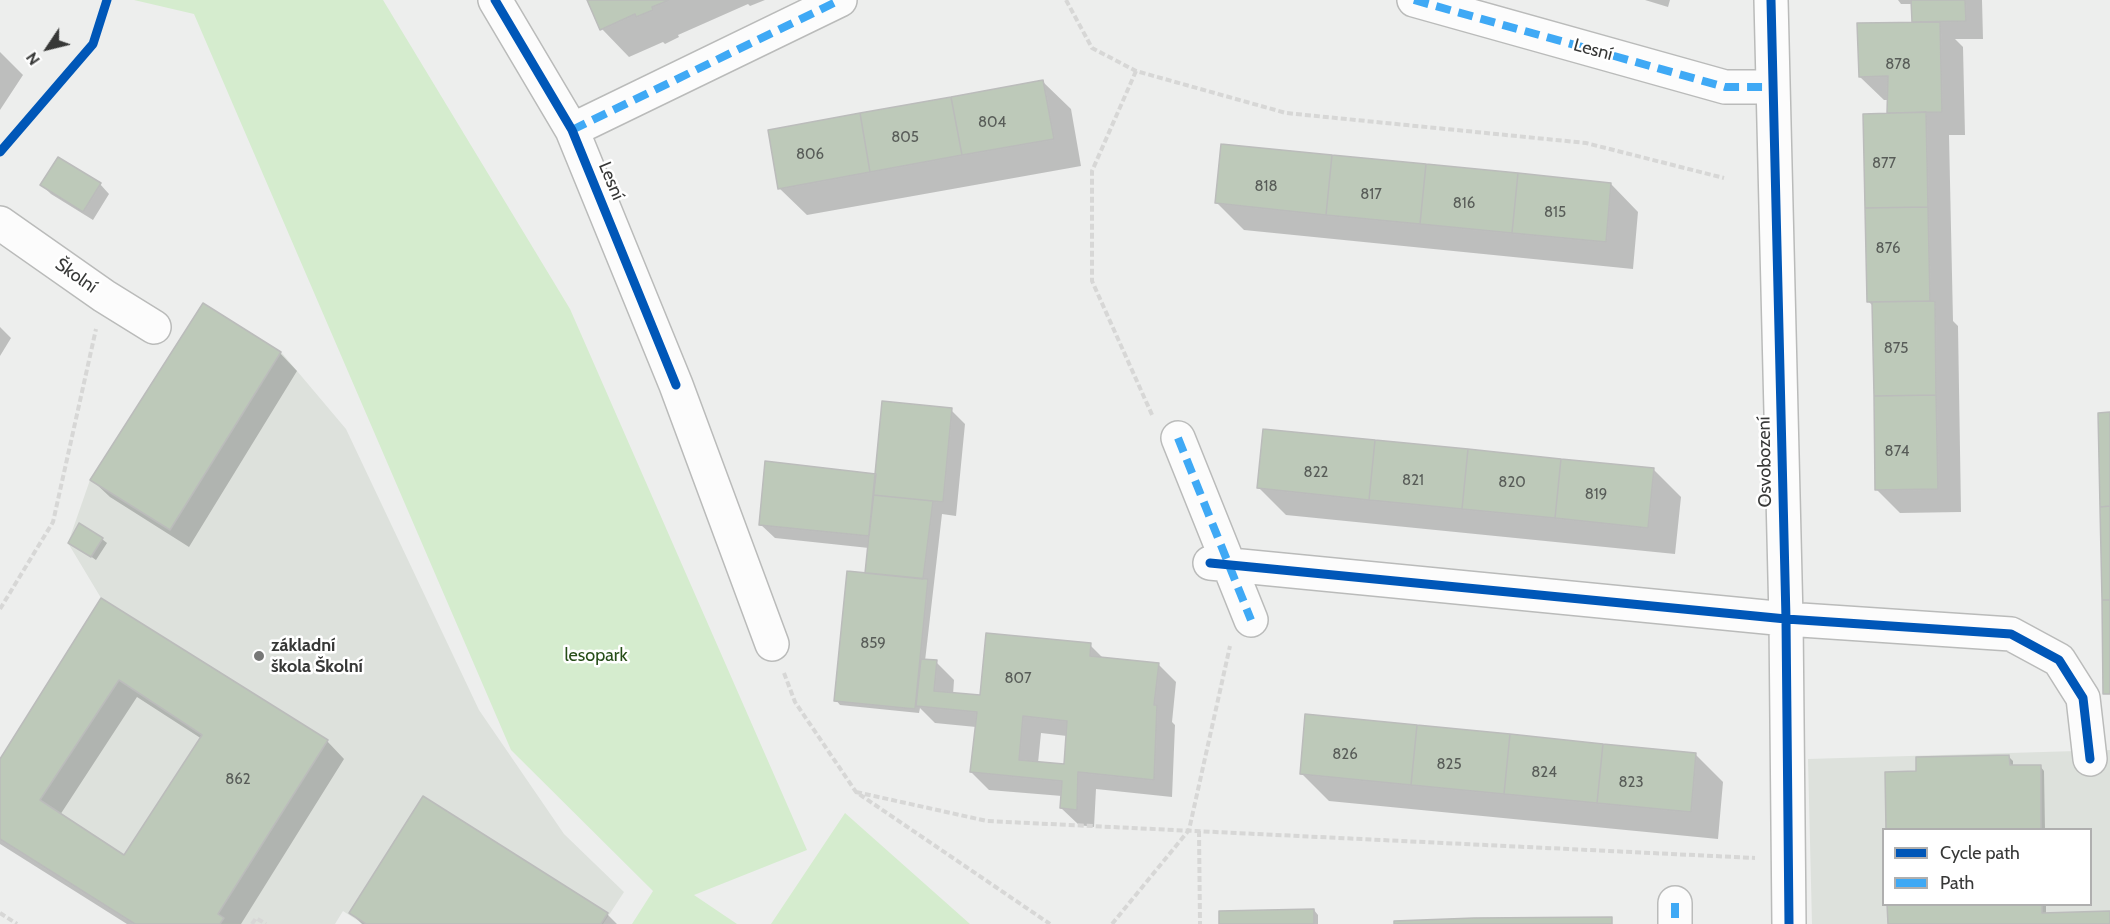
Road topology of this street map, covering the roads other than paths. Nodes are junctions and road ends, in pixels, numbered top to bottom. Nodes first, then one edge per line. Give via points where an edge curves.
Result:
1 (495, 0) edge
2 (840, 0) edge
3 (1414, 0) edge
4 (1771, 0) edge
5 (1773, 87) junction
6 (572, 130) junction
7 (0, 223) edge
8 (154, 327) dead end
9 (1168, 432) road end
10 (1220, 564) junction
11 (1786, 619) junction
12 (1241, 629) road end
13 (772, 644) road end
14 (2090, 759) dead end
15 (1789, 924) edge

1 - 6 street, Lesní
2 - 6 street
3 - 5 street, Lesní via 1725,87
4 - 5 street, Osvobození
5 - 11 street, Osvobození
6 - 13 street, Lesní via 676,385
7 - 8 street, Školní
9 - 10 street
10 - 11 street
10 - 12 street
11 - 14 street via 2011,634 2059,660 2083,698
11 - 15 street, Osvobození

